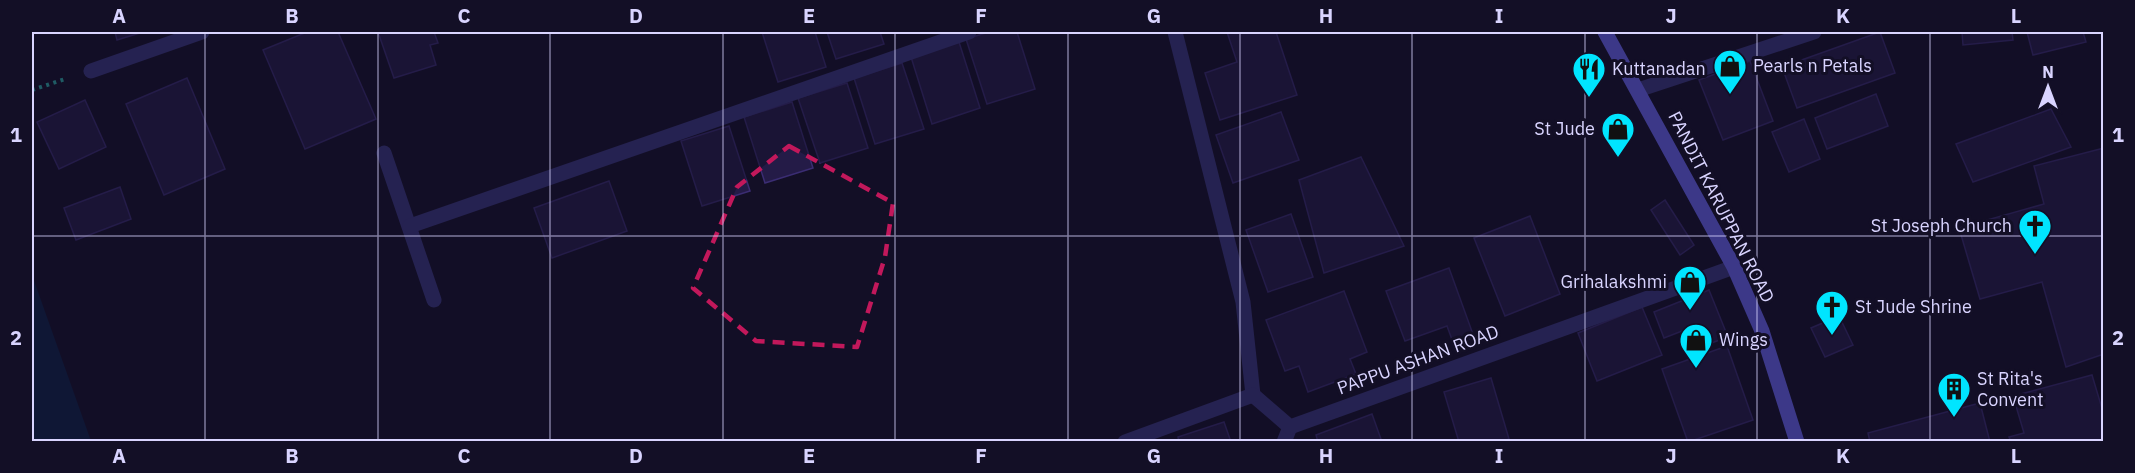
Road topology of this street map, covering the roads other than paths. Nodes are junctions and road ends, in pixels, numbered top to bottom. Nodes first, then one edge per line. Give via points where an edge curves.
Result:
1 (202, 32) edge
2 (969, 32) edge
3 (1175, 32) edge
4 (1605, 32) edge
5 (1814, 32) edge
6 (91, 71) road end
7 (1638, 90) junction
8 (384, 153) dead end
9 (410, 226) junction
10 (1734, 267) junction
11 (434, 300) dead end
12 (1253, 395) junction
13 (1290, 427) junction
14 (1125, 441) edge
15 (1284, 441) edge
16 (1797, 441) edge

1 - 6 street
2 - 9 street
3 - 12 street via 1243,302
4 - 7 main road, PANDIT KARUPPAN ROAD
5 - 7 street
7 - 10 main road, PANDIT KARUPPAN ROAD
8 - 9 street
9 - 11 street
10 - 13 street, PAPPU ASHAN ROAD
10 - 16 main road, PANDIT KARUPPAN ROAD via 1762,331
12 - 13 street
12 - 14 street
13 - 15 street

